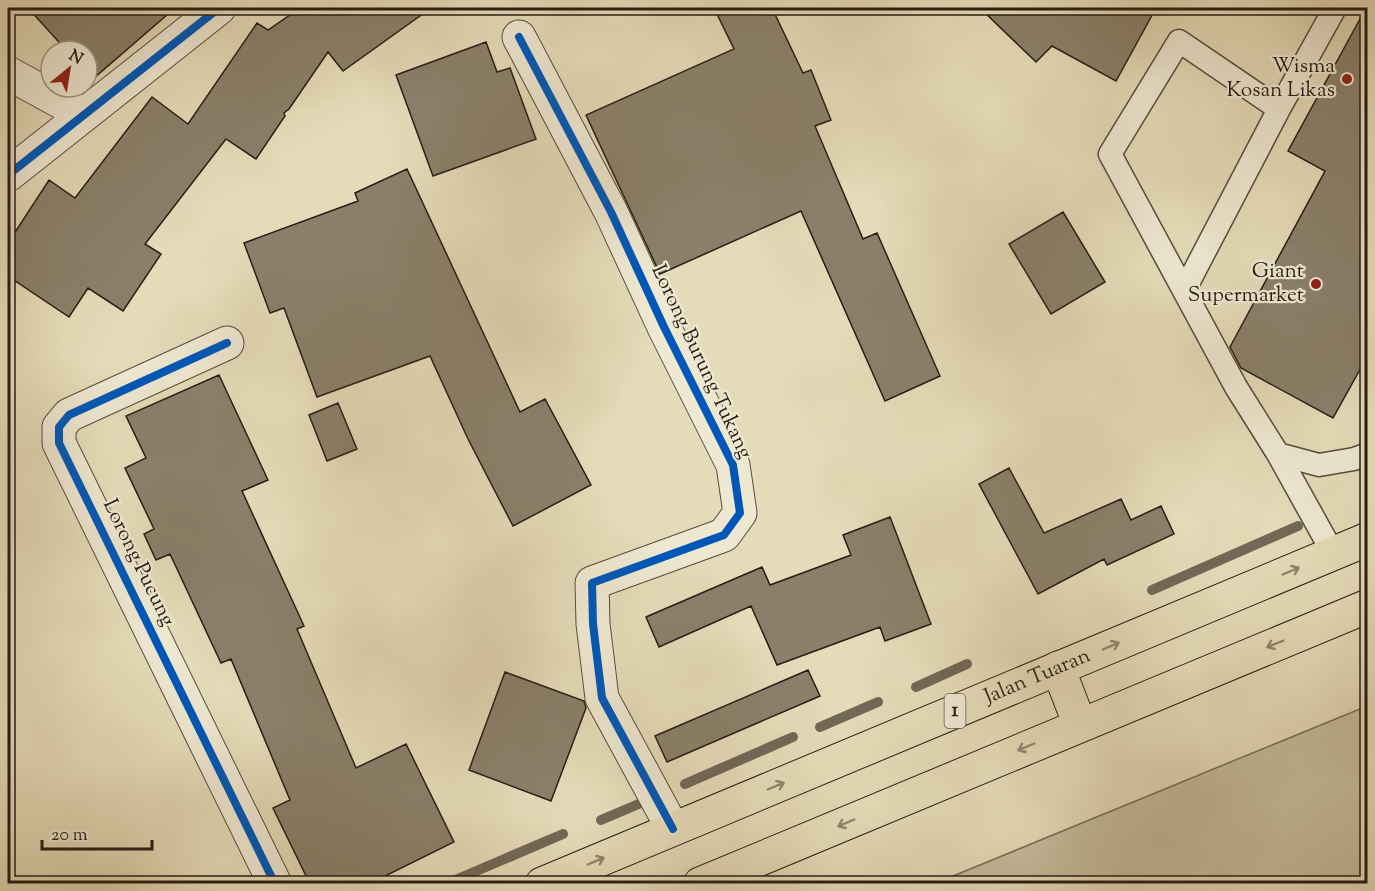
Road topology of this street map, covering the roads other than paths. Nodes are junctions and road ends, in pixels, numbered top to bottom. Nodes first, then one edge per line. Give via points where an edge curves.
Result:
1 (219, 8) edge
2 (1335, 8) edge
3 (519, 38) dead end
4 (8, 73) edge
5 (1279, 109) junction
6 (83, 114) junction
7 (8, 175) edge
8 (1184, 291) junction
9 (227, 343) dead end
10 (1278, 454) junction
11 (1368, 454) edge
12 (1368, 539) edge
13 (1333, 553) junction
14 (1368, 606) edge
15 (1059, 668) junction
16 (1080, 725) junction
17 (673, 829) junction
18 (274, 884) edge
19 (542, 884) edge
20 (700, 884) edge

1 - 6 street
2 - 5 lane
3 - 17 street, Lorong Burung Tukang via 611,212 733,465 740,513 724,535 592,583 602,698
4 - 6 street
5 - 8 lane
5 - 8 lane via 1179,41 1110,154
6 - 7 street
8 - 10 lane
9 - 18 street, Lorong Pucung via 69,415 60,427 59,443
10 - 11 lane via 1319,465
10 - 13 lane
12 - 13 main road, Jalan Tuaran / 1
15 -> 13 main road, Jalan Tuaran / 1
14 -> 16 main road
15 - 16 main road
17 -> 15 main road, Jalan Tuaran / 1
16 -> 20 main road
19 -> 17 main road, Jalan Tuaran / 1

